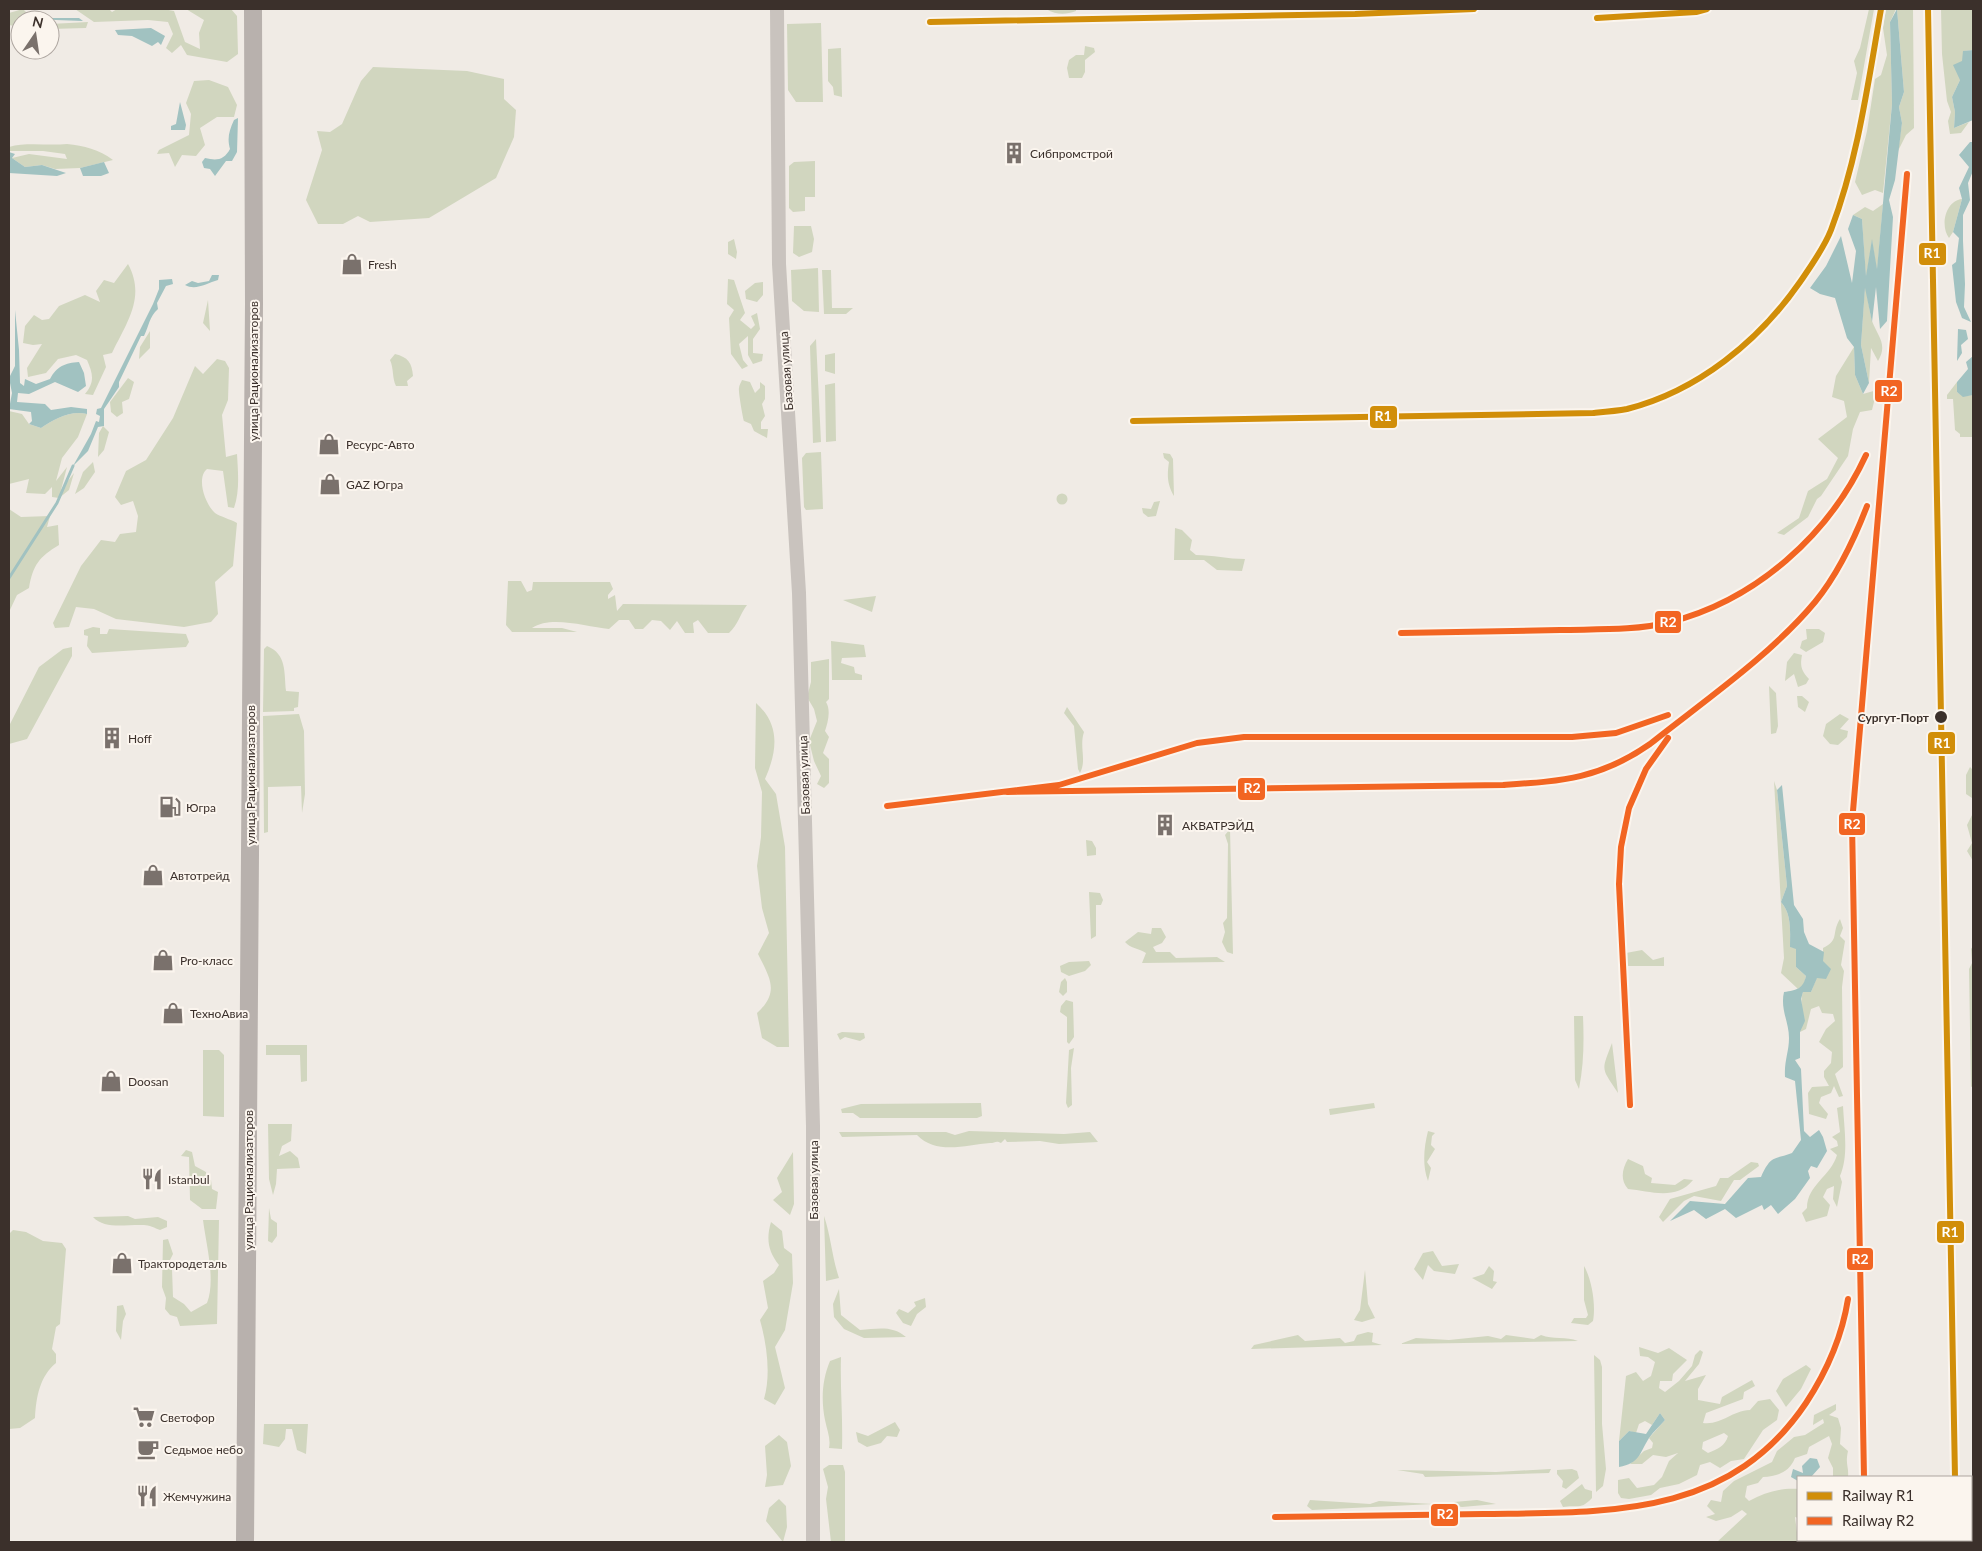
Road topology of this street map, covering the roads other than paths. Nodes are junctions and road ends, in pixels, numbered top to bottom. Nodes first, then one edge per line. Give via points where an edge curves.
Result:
1 (253, 9) edge
2 (777, 9) edge
3 (245, 1542) edge
4 (813, 1542) edge

1 - 3 main road, улица Рационализаторов via 254,311
2 - 4 street, Базовая улица via 779,264 800,593 814,1126

